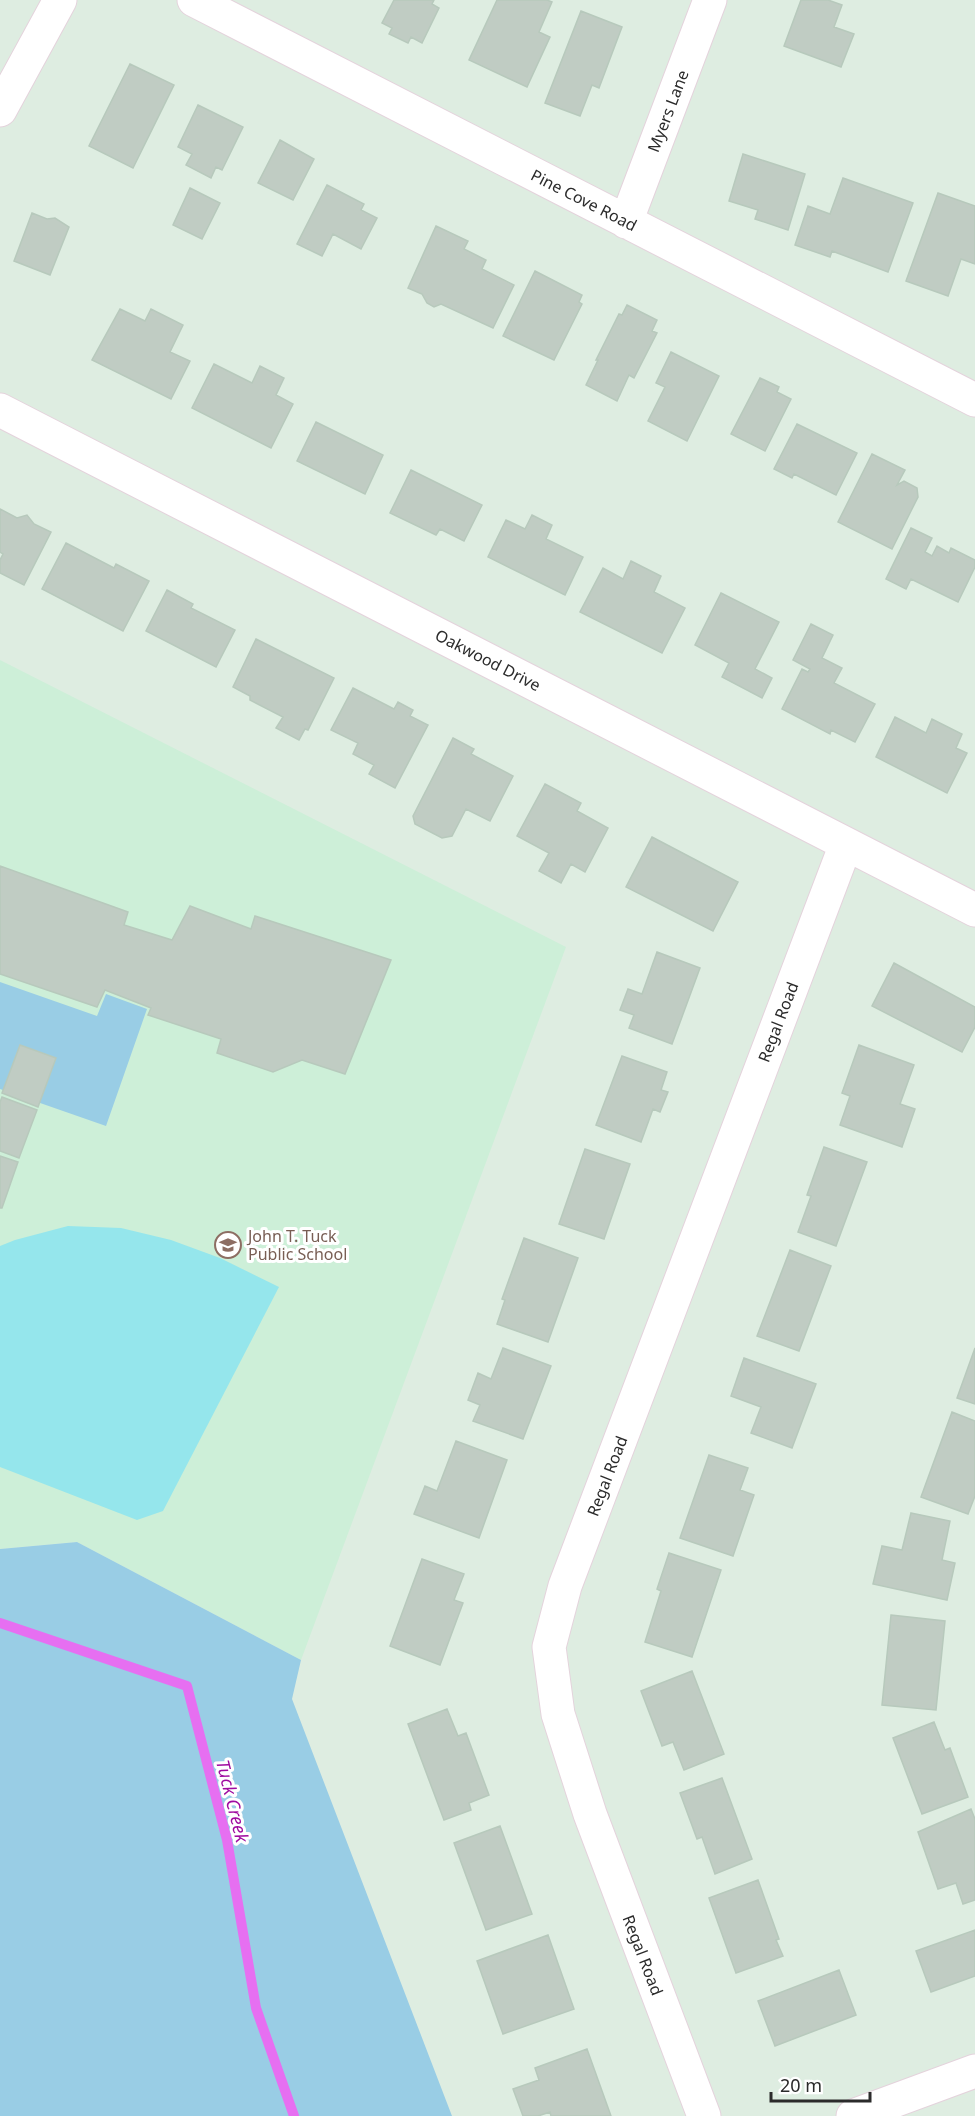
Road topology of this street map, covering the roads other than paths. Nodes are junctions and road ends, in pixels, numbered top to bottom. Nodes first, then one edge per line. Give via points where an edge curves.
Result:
1 (60, 0) edge
2 (194, 0) edge
3 (710, 0) edge
4 (0, 110) edge
5 (626, 222) junction
6 (975, 400) edge
7 (0, 410) edge
8 (846, 844) junction
9 (975, 910) edge
10 (975, 2071) edge
11 (704, 2116) edge
12 (853, 2116) edge

1 - 4 street
2 - 5 street, Pine Cove Road
3 - 5 street, Myers Lane
5 - 6 street, Pine Cove Road
7 - 8 street, Oakwood Drive
8 - 9 street, Oakwood Drive
8 - 11 street, Regal Road via 565,1586 549,1647 558,1714 590,1814
10 - 12 street

